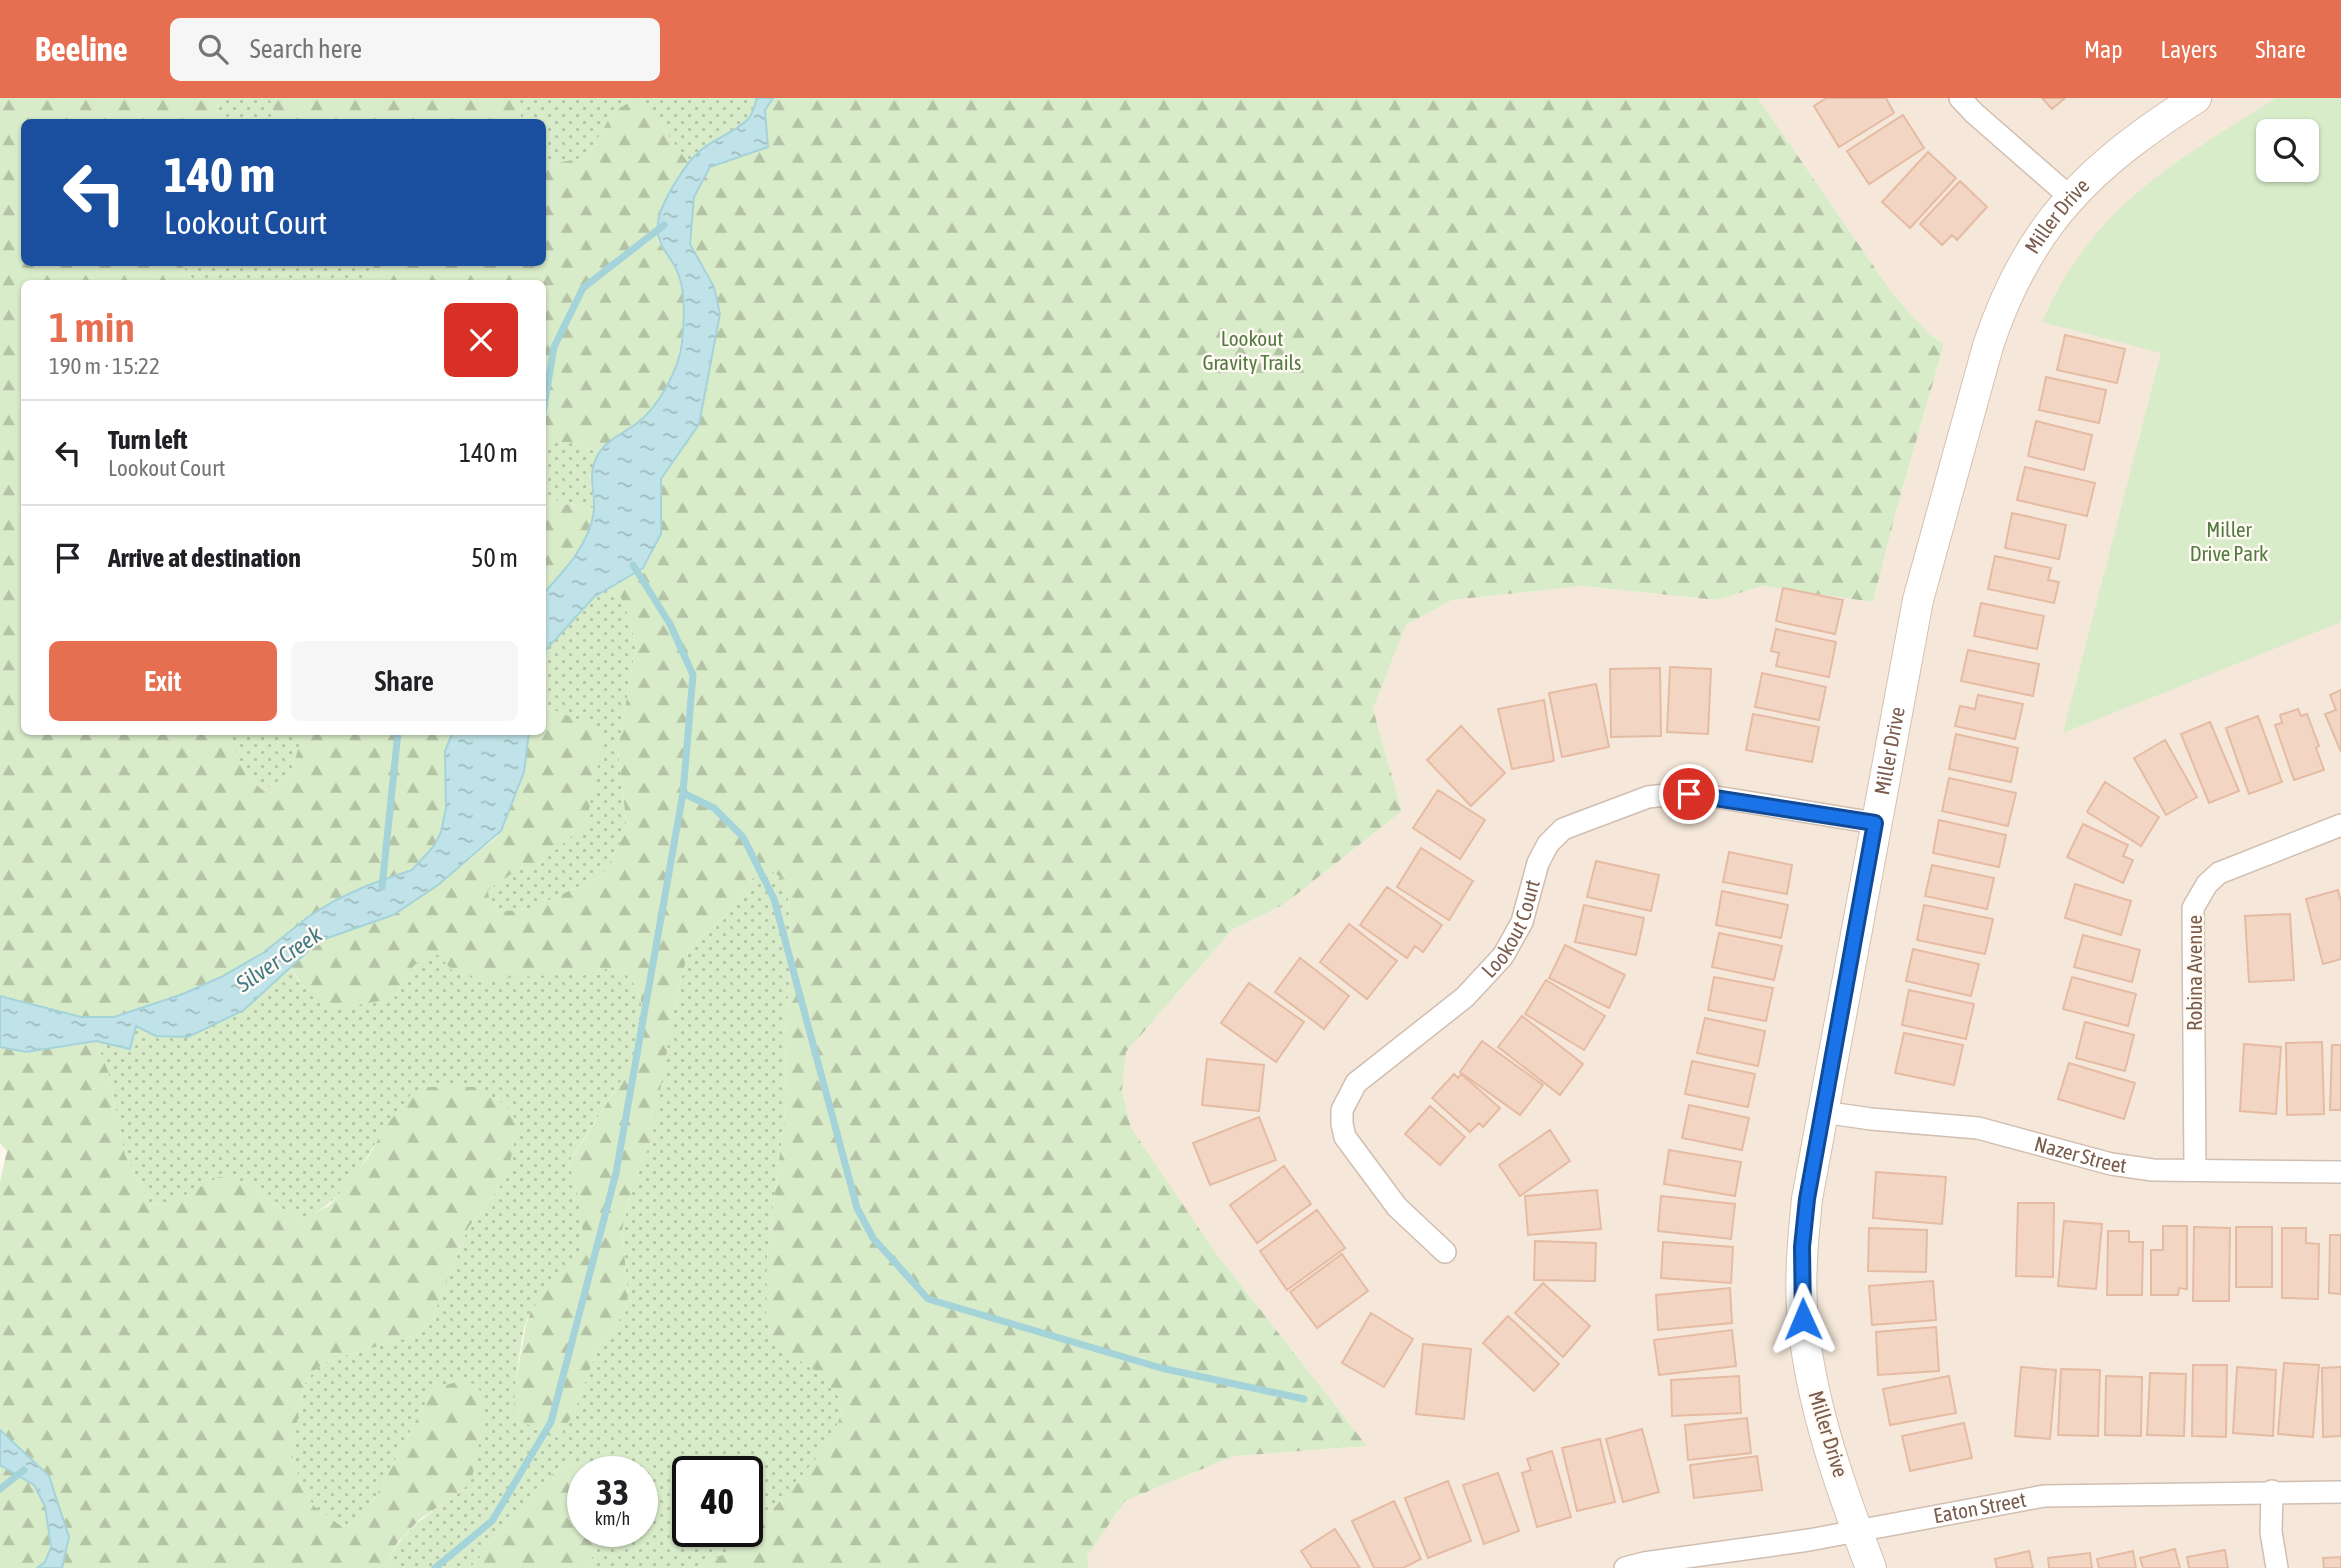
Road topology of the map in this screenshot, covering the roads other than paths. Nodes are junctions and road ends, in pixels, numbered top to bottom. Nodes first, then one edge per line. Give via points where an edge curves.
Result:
1 (1960, 98) edge
2 (2196, 98) edge
3 (2070, 197) junction
4 (1875, 823) junction
5 (2341, 825) edge
6 (1823, 1112) junction
7 (2195, 1170) junction
8 (2341, 1172) edge
9 (1445, 1252) dead end
10 (2272, 1491) junction
11 (2341, 1492) edge
12 (1858, 1532) junction
13 (1625, 1568) edge
14 (1871, 1568) edge
15 (2277, 1568) edge

1 - 3 street
2 - 3 street, Miller Drive via 2140,134
3 - 4 street, Miller Drive via 2026,259 1988,346 1918,600
4 - 6 street, Miller Drive
4 - 9 street, Lookout Court via 1674,794 1648,797 1584,820 1548,844 1522,922 1503,956 1465,997 1356,1083 1342,1110 1345,1137 1397,1207
5 - 7 street, Robina Avenue via 2219,873 2193,908
6 - 7 street, Nazer Street via 1978,1128 2111,1164
6 - 12 street, Miller Drive via 1802,1247 1803,1319 1814,1391
7 - 8 street, Nazer Street
10 - 11 street, Eaton Street
10 - 12 street, Eaton Street via 2043,1496
10 - 15 street via 2271,1532
12 - 13 street, Eaton Street
12 - 14 street, Miller Drive

